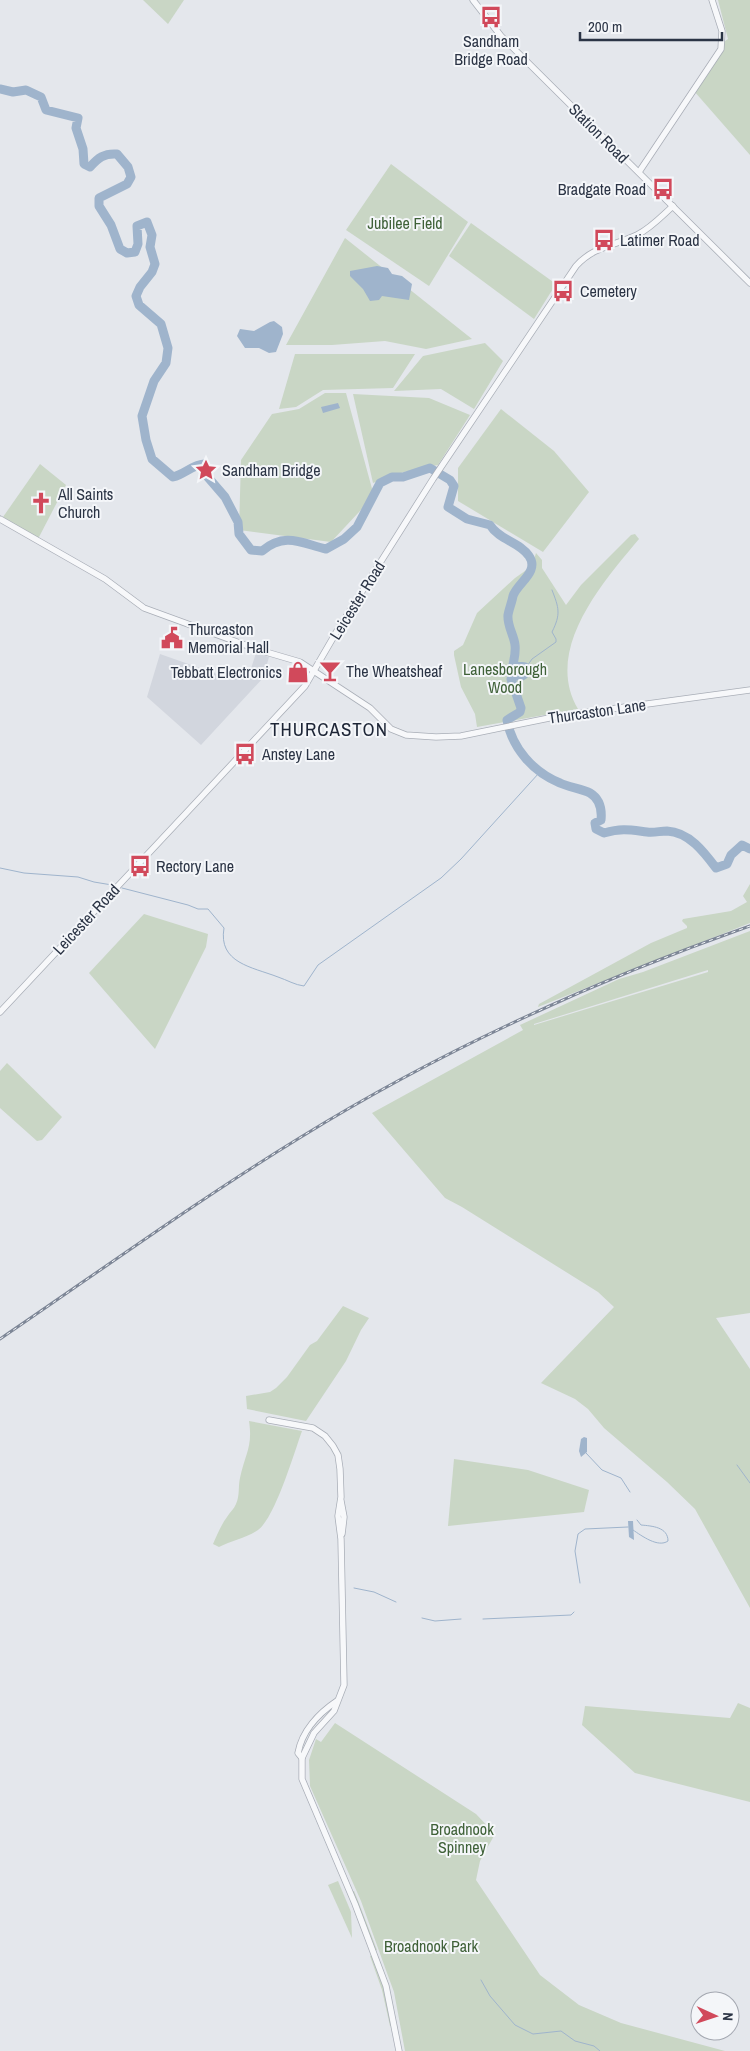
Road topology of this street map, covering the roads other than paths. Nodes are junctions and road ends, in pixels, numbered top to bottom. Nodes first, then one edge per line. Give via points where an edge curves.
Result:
1 (473, 0) edge
2 (712, 0) edge
3 (639, 172) junction
4 (673, 206) junction
5 (750, 283) edge
6 (0, 519) edge
7 (313, 672) junction
8 (750, 690) edge
9 (0, 1012) edge
10 (269, 1420) dead end
11 (399, 2051) edge

1 - 3 street, Station Road via 501,36
2 - 3 street via 722,31 721,49
3 - 4 street, Station Road
4 - 5 street, Station Road
4 - 7 street, Leicester Road via 647,229 601,247 576,266 433,479
6 - 7 street via 105,579 144,608 300,662
7 - 8 street, Thurcaston Lane via 362,702 393,730 418,736 461,736 587,711
7 - 9 street, Leicester Road via 305,686 271,724
10 - 11 street via 313,1428 329,1440 339,1458 343,1689 337,1701 304,1734 298,1753 302,1758 304,1788 355,1904 386,1986

